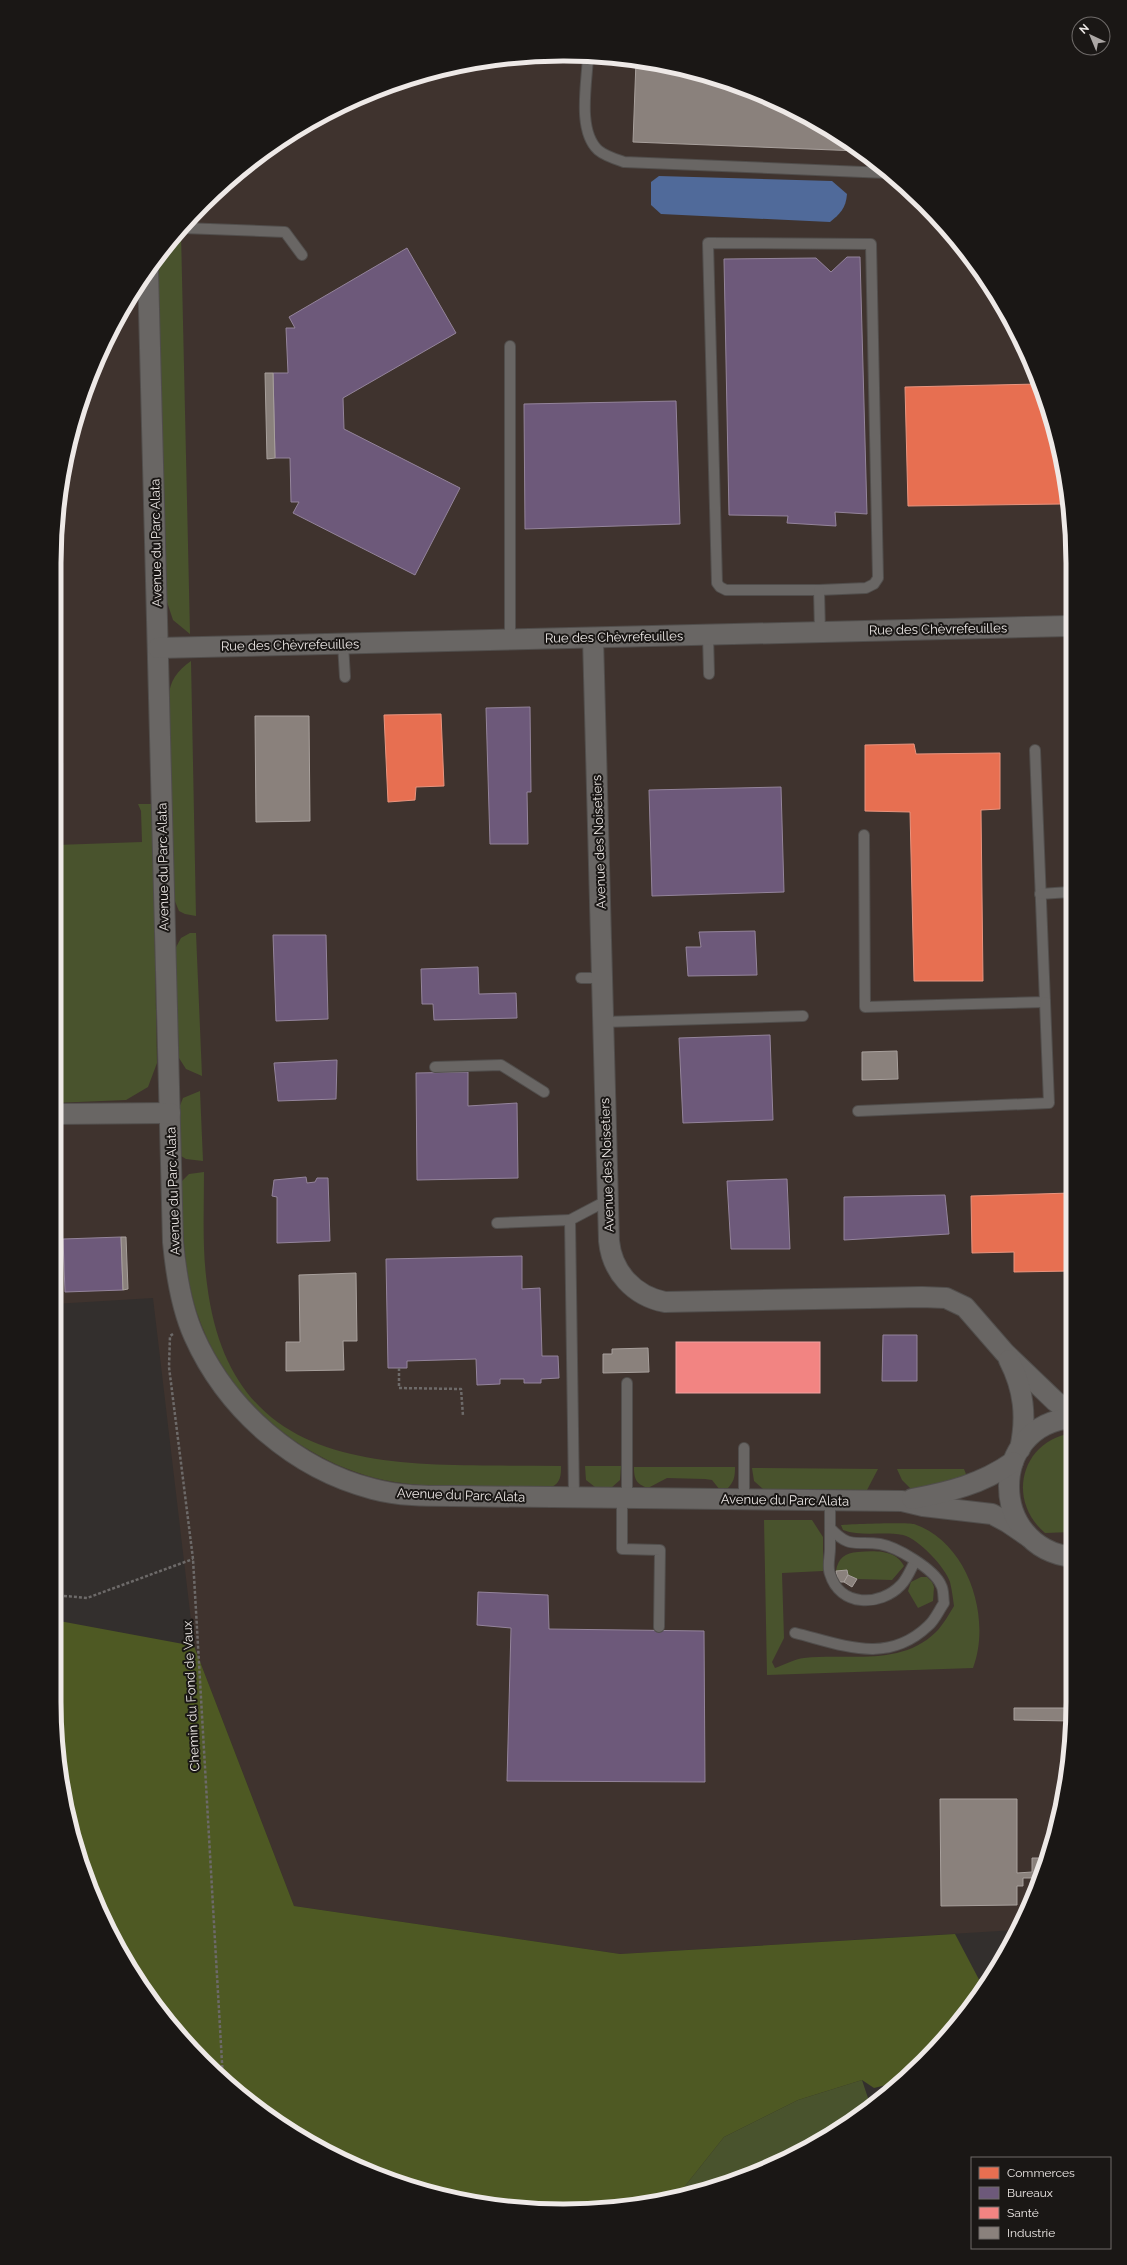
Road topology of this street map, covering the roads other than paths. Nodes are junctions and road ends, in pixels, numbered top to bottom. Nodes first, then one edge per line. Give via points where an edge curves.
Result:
1 (588, 62) edge
2 (878, 173) edge
3 (189, 228) edge
4 (302, 255) dead end
5 (148, 281) edge
6 (510, 346) dead end
7 (819, 590) junction
8 (1066, 626) edge
9 (820, 632) junction
10 (708, 635) junction
11 (593, 638) junction
12 (510, 640) junction
13 (343, 644) junction
14 (158, 648) junction
15 (709, 674) dead end
16 (345, 677) dead end
17 (1035, 750) dead end
18 (864, 835) dead end
19 (1066, 892) edge
20 (1040, 894) junction
21 (581, 978) dead end
22 (602, 978) junction
23 (1045, 1002) junction
24 (803, 1016) dead end
25 (604, 1022) junction
26 (435, 1067) dead end
27 (544, 1092) dead end
28 (858, 1110) dead end
29 (170, 1113) junction
30 (61, 1114) edge
31 (608, 1200) junction
32 (570, 1220) junction
33 (497, 1223) dead end
34 (1005, 1353) junction
35 (627, 1384) dead end
36 (1066, 1409) edge
37 (1066, 1419) edge
38 (744, 1448) dead end
39 (1016, 1456) junction
40 (574, 1497) junction
41 (625, 1498) junction
42 (744, 1499) junction
43 (830, 1500) junction
44 (902, 1501) junction
45 (830, 1528) junction
46 (1028, 1537) junction
47 (1066, 1555) edge
48 (914, 1561) junction
49 (659, 1627) dead end
50 (795, 1633) dead end

1 - 2 lane via 585,125 591,141 607,156 624,162
3 - 4 lane via 285,232
5 - 14 street, Avenue du Parc Alata
6 - 12 lane
7 - 7 lane via 866,588 874,584 878,578 871,244 708,243 717,583 726,590
7 - 9 lane
8 - 9 street, Rue des Chèvrefeuilles
9 - 10 street, Rue des Chèvrefeuilles
10 - 11 street, Rue des Chèvrefeuilles
10 - 15 lane
11 - 12 street, Rue des Chèvrefeuilles
11 - 22 street, Avenue des Noisetiers
12 - 13 street, Rue des Chèvrefeuilles
13 - 14 street, Rue des Chèvrefeuilles
13 - 16 lane
14 - 29 street, Avenue du Parc Alata
17 - 20 lane
18 - 23 lane via 865,1006
19 - 20 lane
20 - 23 lane
21 - 22 lane
22 - 25 street, Avenue des Noisetiers
23 - 28 lane via 1050,1103
24 - 25 lane
25 - 31 street, Avenue des Noisetiers
26 - 27 lane via 501,1065
29 - 30 street
29 - 40 street, Avenue du Parc Alata via 174,1256 190,1324 194,1336 225,1389 270,1436 294,1454 339,1477 372,1489 402,1494
31 - 32 lane
31 - 34 street, Avenue des Noisetiers via 610,1246 614,1262 625,1280 654,1300 679,1302 946,1298 965,1307
32 - 33 lane
32 - 40 lane
34 - 36 street, Avenue des Noisetiers
34 - 39 street, Avenue des Noisetiers via 1016,1378 1023,1404 1024,1425
35 - 41 lane
37 - 39 street, Avenue du Parc Alata via 1041,1428
38 - 42 lane
39 - 44 street, Avenue du Parc Alata via 995,1474 974,1484
39 - 46 street, Avenue des Noisetiers via 1008,1486 1010,1502 1015,1517
40 - 41 street, Avenue du Parc Alata
41 - 42 street, Avenue du Parc Alata
41 - 49 lane via 622,1550 660,1550
42 - 43 street, Avenue du Parc Alata
43 - 44 street, Avenue du Parc Alata
43 - 45 lane
44 - 46 street, Avenue du Parc Alata via 992,1514
45 - 48 lane via 845,1542 880,1544 894,1548
45 - 48 lane via 829,1572 834,1584 852,1599 871,1600 891,1593 902,1584
46 - 47 street, Avenue du Parc Alata via 1049,1551
48 - 50 lane via 934,1574 942,1586 944,1603 930,1625 907,1643 881,1649 854,1648

